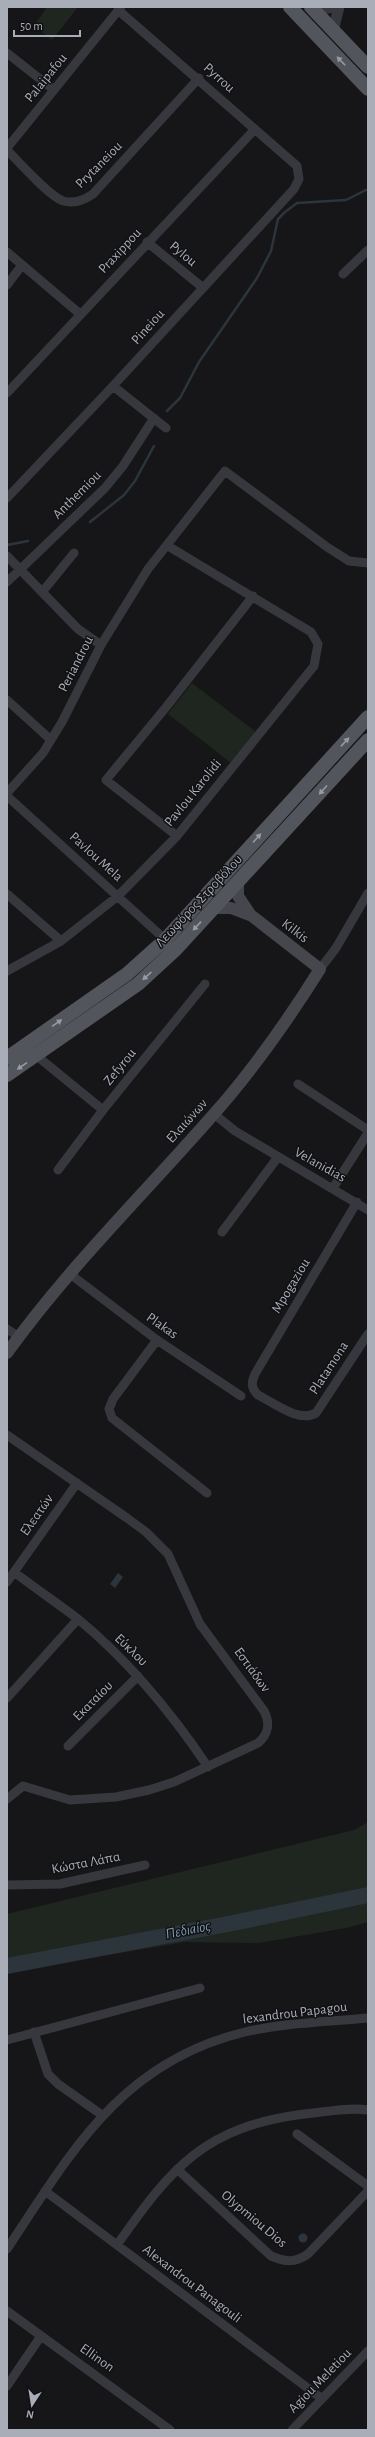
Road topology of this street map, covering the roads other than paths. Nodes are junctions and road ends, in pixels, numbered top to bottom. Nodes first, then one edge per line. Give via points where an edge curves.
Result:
1 (290, 7) edge
2 (334, 7) edge
3 (339, 7) edge
4 (120, 9) edge
5 (312, 9) edge
6 (334, 31) junction
7 (7, 53) edge
8 (368, 67) edge
9 (199, 78) junction
10 (368, 89) edge
11 (54, 90) junction
12 (255, 129) junction
13 (7, 149) edge
14 (299, 169) joint
15 (147, 242) junction
16 (368, 250) edge
17 (7, 252) edge
18 (22, 265) junction
19 (343, 274) dead end
20 (7, 285) edge
21 (202, 287) junction
22 (80, 314) junction
23 (113, 386) junction
24 (7, 394) edge
25 (154, 418) junction
26 (166, 428) dead end
27 (7, 498) edge
28 (168, 546) junction
29 (74, 553) dead end
30 (7, 556) edge
31 (368, 563) edge
32 (20, 569) junction
33 (7, 582) edge
34 (44, 591) junction
35 (253, 596) junction
36 (101, 645) junction
37 (7, 700) edge
38 (368, 717) edge
39 (51, 740) junction
40 (368, 740) edge
41 (7, 793) edge
42 (7, 796) edge
43 (177, 836) junction
44 (238, 883) junction
45 (368, 893) edge
46 (7, 894) edge
47 (118, 896) junction
48 (215, 908) junction
49 (252, 916) junction
50 (165, 940) junction
51 (61, 941) junction
52 (176, 949) junction
53 (320, 969) junction
54 (7, 971) edge
55 (205, 984) dead end
56 (25, 1045) junction
57 (36, 1056) junction
58 (7, 1058) edge
59 (7, 1075) edge
60 (298, 1084) dead end
61 (102, 1110) junction
62 (214, 1114) junction
63 (368, 1132) edge
64 (278, 1157) junction
65 (58, 1170) dead end
66 (333, 1188) junction
67 (356, 1202) junction
68 (368, 1210) edge
69 (222, 1232) dead end
70 (70, 1274) junction
71 (7, 1329) edge
72 (368, 1334) edge
73 (19, 1337) junction
74 (157, 1340) junction
75 (7, 1353) edge
76 (241, 1396) dead end
77 (311, 1416) joint
78 (7, 1435) edge
79 (77, 1483) junction
80 (206, 1493) dead end
81 (14, 1572) junction
82 (7, 1582) edge
83 (78, 1619) junction
84 (138, 1676) junction
85 (7, 1698) edge
86 (68, 1746) dead end
87 (208, 1767) junction
88 (7, 1799) edge
89 (145, 1865) dead end
90 (7, 1885) edge
91 (200, 1988) dead end
92 (368, 2018) edge
93 (34, 2032) junction
94 (7, 2040) edge
95 (368, 2110) edge
96 (102, 2115) junction
97 (297, 2134) dead end
98 (177, 2169) junction
99 (368, 2186) edge
100 (45, 2191) junction
101 (368, 2191) edge
102 (117, 2245) junction
103 (7, 2249) edge
104 (7, 2312) edge
105 (41, 2336) junction
106 (368, 2351) edge
107 (7, 2386) edge
108 (321, 2398) junction
109 (170, 2430) edge
110 (292, 2430) edge

10 -> 1 main road
2 - 5 street
3 - 6 street
4 - 9 street, Pyrrou
4 - 11 street, Palaipafou
5 - 6 main road
6 - 8 main road
7 - 11 street
9 - 12 street, Pyrrou
9 - 13 street, Prytaneiou via 93,194 81,201 69,202 57,197
11 - 13 street, Palaipafou
12 - 14 street, Pyrrou
12 - 15 street, Praxippou
14 - 21 street, Pineiou via 299,179 294,189
15 - 21 street, Pylou
15 - 22 street, Praxippou
16 - 19 street
17 - 18 street
18 - 20 street
18 - 22 street
21 - 23 street, Pineiou
22 - 24 street, Praxippou
23 - 25 street
23 - 27 street, Pineiou
25 - 26 street
25 - 32 street, Anthemiou via 123,466 105,488
28 - 31 street, Periandrou via 225,471 327,547 349,561
28 - 35 street
28 - 36 street, Periandrou via 148,569
29 - 34 street
30 - 32 street
32 - 33 street, Anthemiou
32 - 34 street
34 - 36 street via 78,629
35 - 43 street, Pavlou Karolidi via 311,632 317,641 317,658 310,673
35 - 43 street via 106,780
36 - 39 street, Periandrou
37 - 39 street
50 -> 38 main road, Λεωφόρος Στροβόλου
39 - 41 street, Periandrou via 34,765
40 -> 44 main road, Λεωφόρος Στροβόλου
42 - 47 street, Pavlou Mela
43 - 47 street, Pavlou Karolidi
44 - 48 main road, Λεωφόρος Στροβόλου
44 - 49 main road, Kilkis via 241,903
45 - 53 street, Ελαιώνων via 336,948
46 - 51 street
47 - 50 street, Pavlou Mela
47 - 51 street, Pavlou Karolidi
48 - 49 main road, Kilkis via 231,908
48 -> 52 main road, Λεωφόρος Στροβόλου
49 - 53 main road, Kilkis
50 - 52 street, Pavlou Mela
56 -> 50 main road, Λεωφόρος Στροβόλου via 127,974
51 - 54 street, Pavlou Karolidi
52 -> 57 main road, Λεωφόρος Στροβόλου via 138,984
53 - 62 main road, Ελαιώνων via 279,1030
55 - 61 street, Zefyrou
56 - 57 street
56 - 58 main road, Λεωφόρος Στροβόλου
57 -> 59 main road, Λεωφόρος Στροβόλου
57 - 61 street
60 - 63 street
61 - 65 street, Zefyrou
62 - 64 street, Velanidias via 235,1131
62 - 70 main road, Ελαιώνων
63 - 66 street
64 - 66 street, Velanidias
64 - 69 street, Velanidias
66 - 67 street, Velanidias
67 - 68 street, Velanidias
67 - 77 street, Mpogaziou via 255,1374 252,1385 258,1395 301,1416
70 - 73 main road, Ελαιώνων
70 - 74 street, Plakas
71 - 73 street
72 - 77 street, Platamona via 316,1413
73 - 75 main road, Ελαιώνων
74 - 76 street, Plakas
74 - 80 street via 109,1409 112,1418
78 - 79 street, Εστιάδων
79 - 81 street, Ελεατών
79 - 87 street, Εστιάδων via 146,1532 168,1554 200,1624 266,1715 268,1728 264,1739
81 - 82 street, Ελεατών
81 - 83 street, Εύκλου
83 - 84 street, Εύκλου
83 - 85 street
84 - 86 street, Εκαταίου
84 - 87 street, Εύκλου via 163,1704
87 - 88 street, Εστιάδων via 149,1790 116,1797 70,1800 23,1786
89 - 90 street, Κώστα Λάπα via 60,1884
91 - 93 street
92 - 96 street, lexandrou Papagou via 265,2028 197,2048 131,2088
93 - 94 street
93 - 96 street via 48,2074
95 - 98 street via 312,2113 256,2122 219,2138
96 - 100 street, lexandrou Papagou
97 - 99 street
98 - 101 street, Olypmiou Dios via 271,2256 287,2261 300,2260 308,2254
98 - 102 street via 150,2197
100 - 102 street, Alexandrou Panagouli
100 - 103 street, lexandrou Papagou
102 - 108 street, Alexandrou Panagouli
104 - 105 street, Ellinon
105 - 107 street
105 - 109 street, Ellinon
106 - 108 street, Agiou Meletiou
108 - 110 street, Agiou Meletiou

